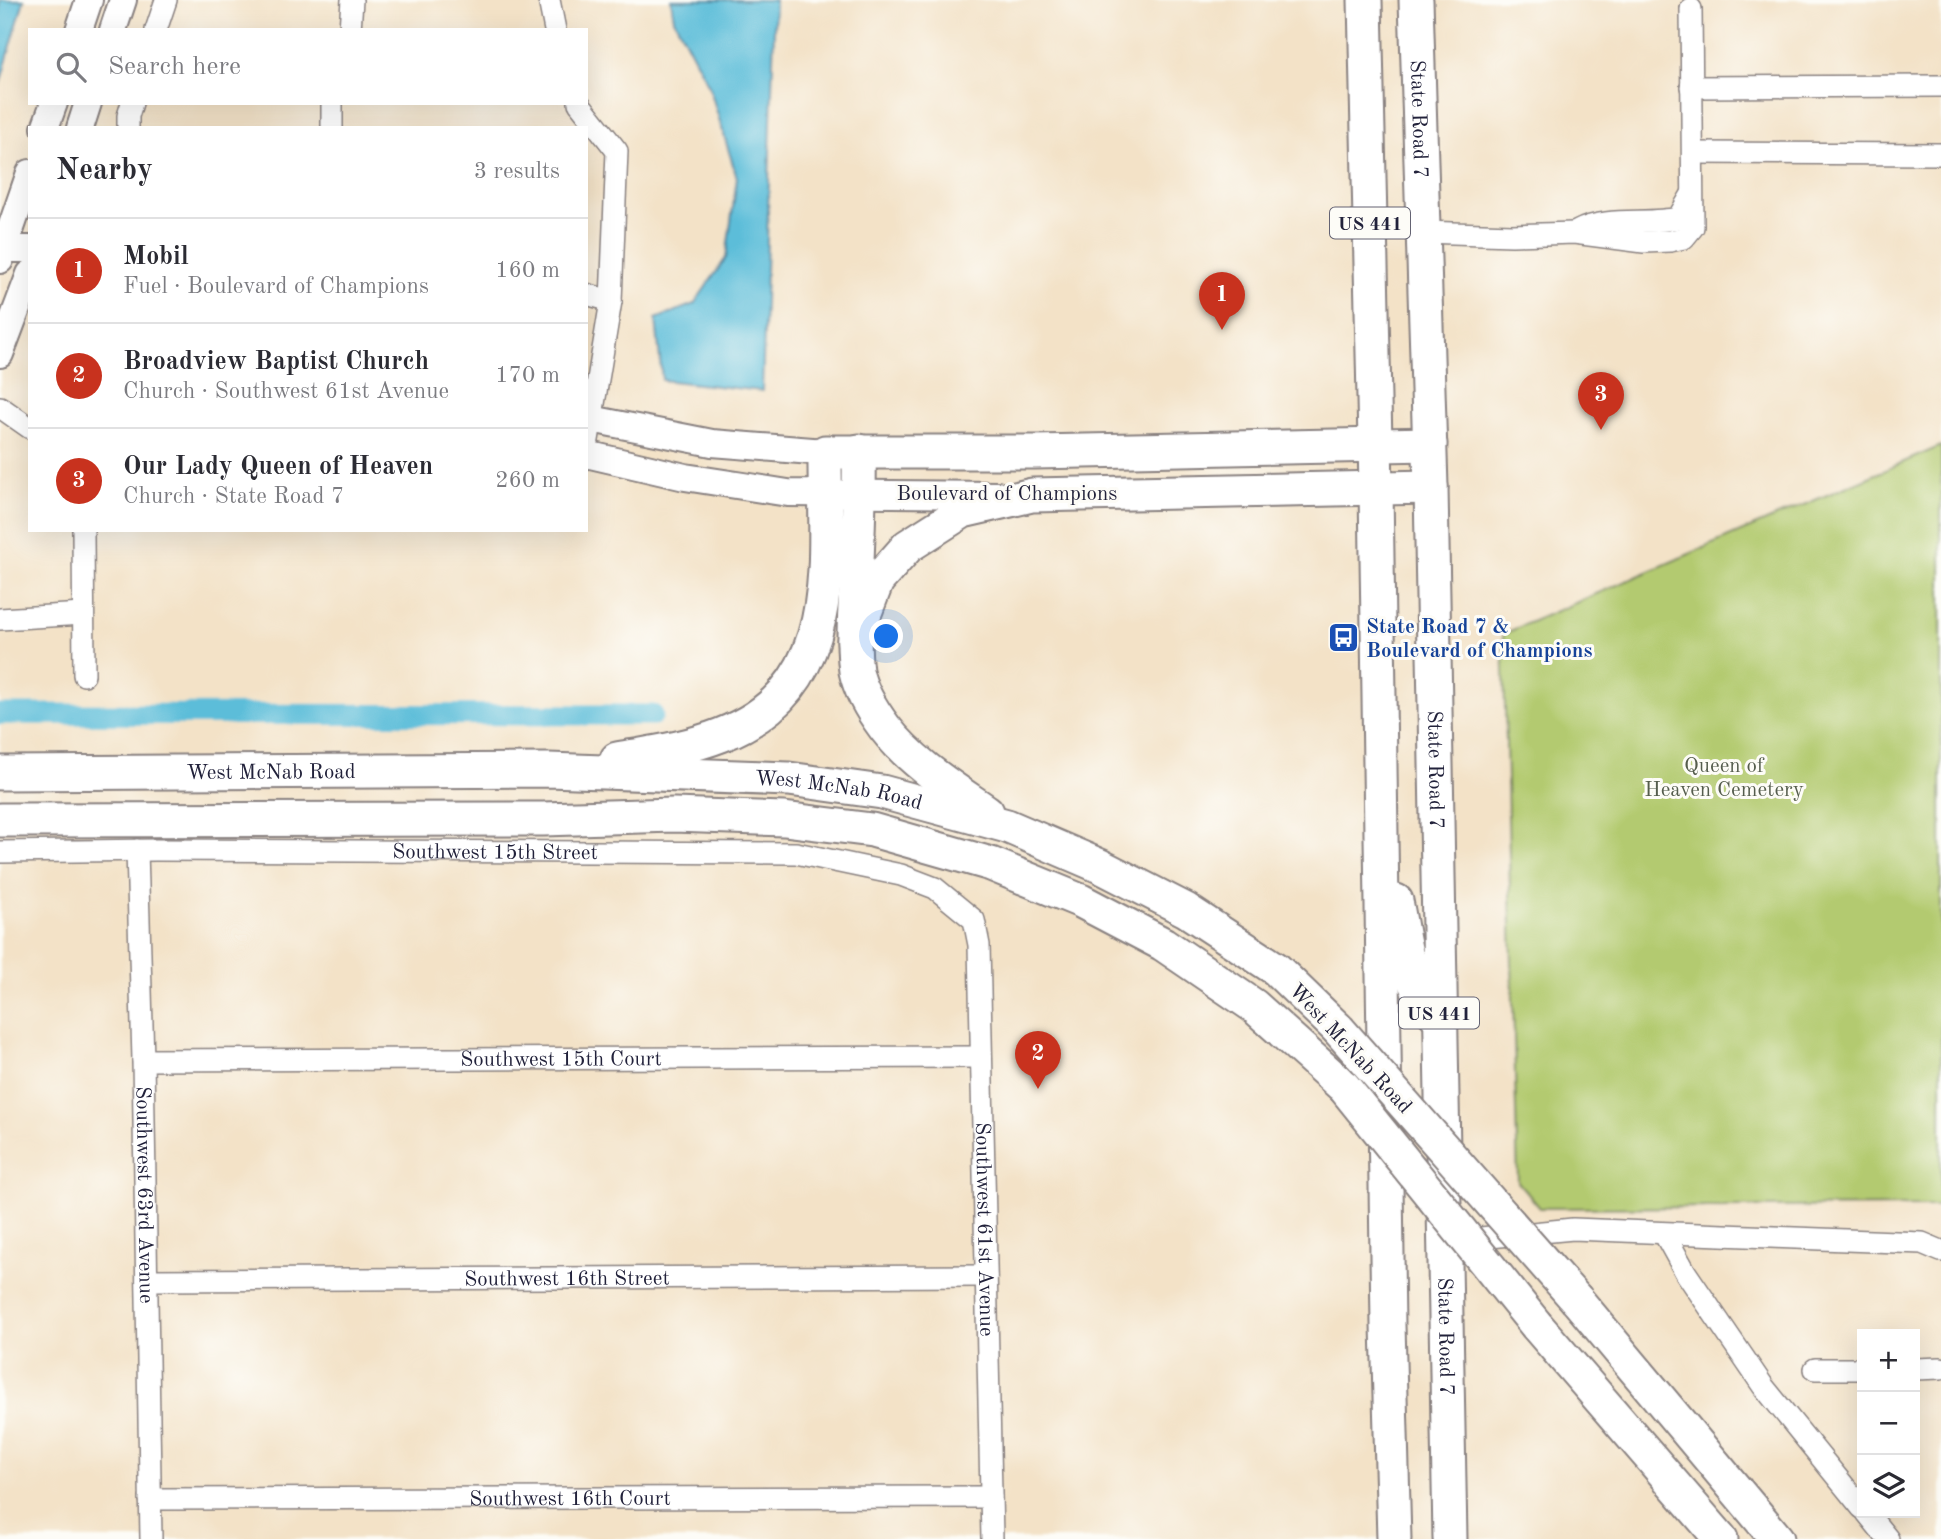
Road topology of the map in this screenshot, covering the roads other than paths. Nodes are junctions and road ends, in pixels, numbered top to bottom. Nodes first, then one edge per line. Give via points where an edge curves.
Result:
1 (89, 0) edge
2 (123, 0) edge
3 (166, 0) edge
4 (352, 0) edge
5 (549, 0) edge
6 (1365, 0) edge
7 (1416, 0) edge
8 (1691, 9) dead end
9 (80, 28) edge
10 (114, 28) edge
11 (157, 28) edge
12 (350, 28) edge
13 (555, 28) edge
14 (1941, 86) edge
15 (1691, 88) junction
16 (53, 105) edge
17 (87, 105) edge
18 (131, 105) edge
19 (332, 105) edge
20 (581, 105) edge
21 (46, 126) edge
22 (81, 126) edge
23 (128, 126) edge
24 (332, 126) edge
25 (1693, 153) junction
26 (1941, 154) edge
27 (28, 178) edge
28 (1423, 232) junction
29 (28, 249) edge
30 (1, 252) edge
31 (28, 267) edge
32 (28, 279) edge
33 (588, 295) edge
34 (611, 301) junction
35 (0, 354) edge
36 (0, 407) edge
37 (589, 419) edge
38 (28, 427) edge
39 (1430, 444) junction
40 (1375, 445) junction
41 (825, 452) junction
42 (859, 452) junction
43 (588, 453) edge
44 (1376, 487) junction
45 (1431, 487) junction
46 (825, 494) junction
47 (860, 494) junction
48 (1032, 495) junction
49 (83, 532) edge
50 (83, 614) junction
51 (0, 619) edge
52 (854, 641) junction
53 (84, 675) dead end
54 (549, 770) junction
55 (0, 774) edge
56 (1380, 817) junction
57 (0, 820) edge
58 (1007, 826) junction
59 (137, 850) junction
60 (0, 852) edge
61 (974, 920) joint
62 (1439, 1018) junction
63 (981, 1058) junction
64 (144, 1060) junction
65 (1665, 1235) junction
66 (1444, 1241) junction
67 (1941, 1251) edge
68 (986, 1276) junction
69 (147, 1280) junction
70 (1920, 1368) edge
71 (1941, 1368) edge
72 (1815, 1369) dead end
73 (1857, 1369) edge
74 (991, 1497) junction
75 (1684, 1497) junction
76 (150, 1499) junction
77 (1857, 1502) edge
78 (1871, 1518) edge
79 (151, 1539) edge
80 (992, 1539) edge
81 (1394, 1539) edge
82 (1450, 1539) edge
83 (1698, 1539) edge
84 (1721, 1539) edge
85 (1777, 1539) edge
86 (1888, 1539) edge

1 - 9 street
2 - 10 street
3 - 11 street
4 - 12 street
5 - 13 street
6 - 40 main road, US 441
7 - 28 main road, State Road 7 / US 441
8 - 15 street
14 - 15 street
15 - 25 street
16 - 21 street
17 - 22 street
18 - 23 street
19 - 24 street
20 - 34 street via 617,151
25 - 26 street
25 - 28 street via 1693,227 1684,238 1644,242 1573,233
27 - 30 street
28 - 39 main road, State Road 7 / US 441
29 - 30 street
30 - 31 street
32 - 35 street
33 - 34 street
34 - 37 street
36 - 38 street
37 - 41 street, Boulevard of Champions via 712,443
39 - 40 main road, Boulevard of Champions
39 - 45 main road, State Road 7 / US 441
40 - 42 main road, Boulevard of Champions
40 - 44 main road, US 441
41 - 42 main road, Boulevard of Champions
41 - 46 main road
42 - 47 main road
43 - 46 street, Boulevard of Champions via 685,477
44 - 45 main road, Boulevard of Champions
44 - 48 main road, Boulevard of Champions
44 - 56 main road, US 441
45 - 62 main road, State Road 7 / US 441
46 - 47 street, Boulevard of Champions
46 - 54 main road via 826,581 820,621 807,660 784,692 759,715 722,735 676,749
47 - 48 street, Boulevard of Champions
47 - 52 main road
48 - 52 main road via 963,511 908,546 877,581
49 - 50 street
50 - 51 street
50 - 53 street
52 - 58 main road via 857,673 884,727 937,778
54 - 55 main road, West McNab Road
54 - 58 main road, West McNab Road via 789,779 881,792
56 - 62 main road via 1412,980
56 - 81 main road, US 441
57 - 75 main road, West McNab Road, bridge via 674,815 784,819 872,830 991,864 1081,901 1163,944 1254,1006 1344,1087 1537,1326
58 - 85 main road, West McNab Road, bridge via 1186,910 1276,969 1338,1029 1577,1300
59 - 60 street, Southwest 15th Street
59 - 61 street, Southwest 15th Street via 796,853 901,875 935,888
59 - 64 street, Southwest 63rd Avenue
61 - 63 street, Southwest 61st Avenue via 979,945
62 - 66 main road, State Road 7 / US 441
63 - 64 street, Southwest 15th Court
63 - 68 street, Southwest 61st Avenue
64 - 69 street, Southwest 63rd Avenue
65 - 66 street via 1573,1229
65 - 67 street via 1922,1244
65 - 77 street via 1763,1386
66 - 82 main road, State Road 7 / US 441
68 - 69 street, Southwest 16th Street
68 - 74 street, Southwest 61st Avenue
69 - 76 street, Southwest 63rd Avenue
70 - 71 street
72 - 73 street
74 - 76 street, Southwest 16th Court
74 - 80 street, Southwest 61st Avenue
75 - 83 main road
75 - 84 main road, West McNab Road
76 - 79 street, Southwest 63rd Avenue
78 - 86 street

